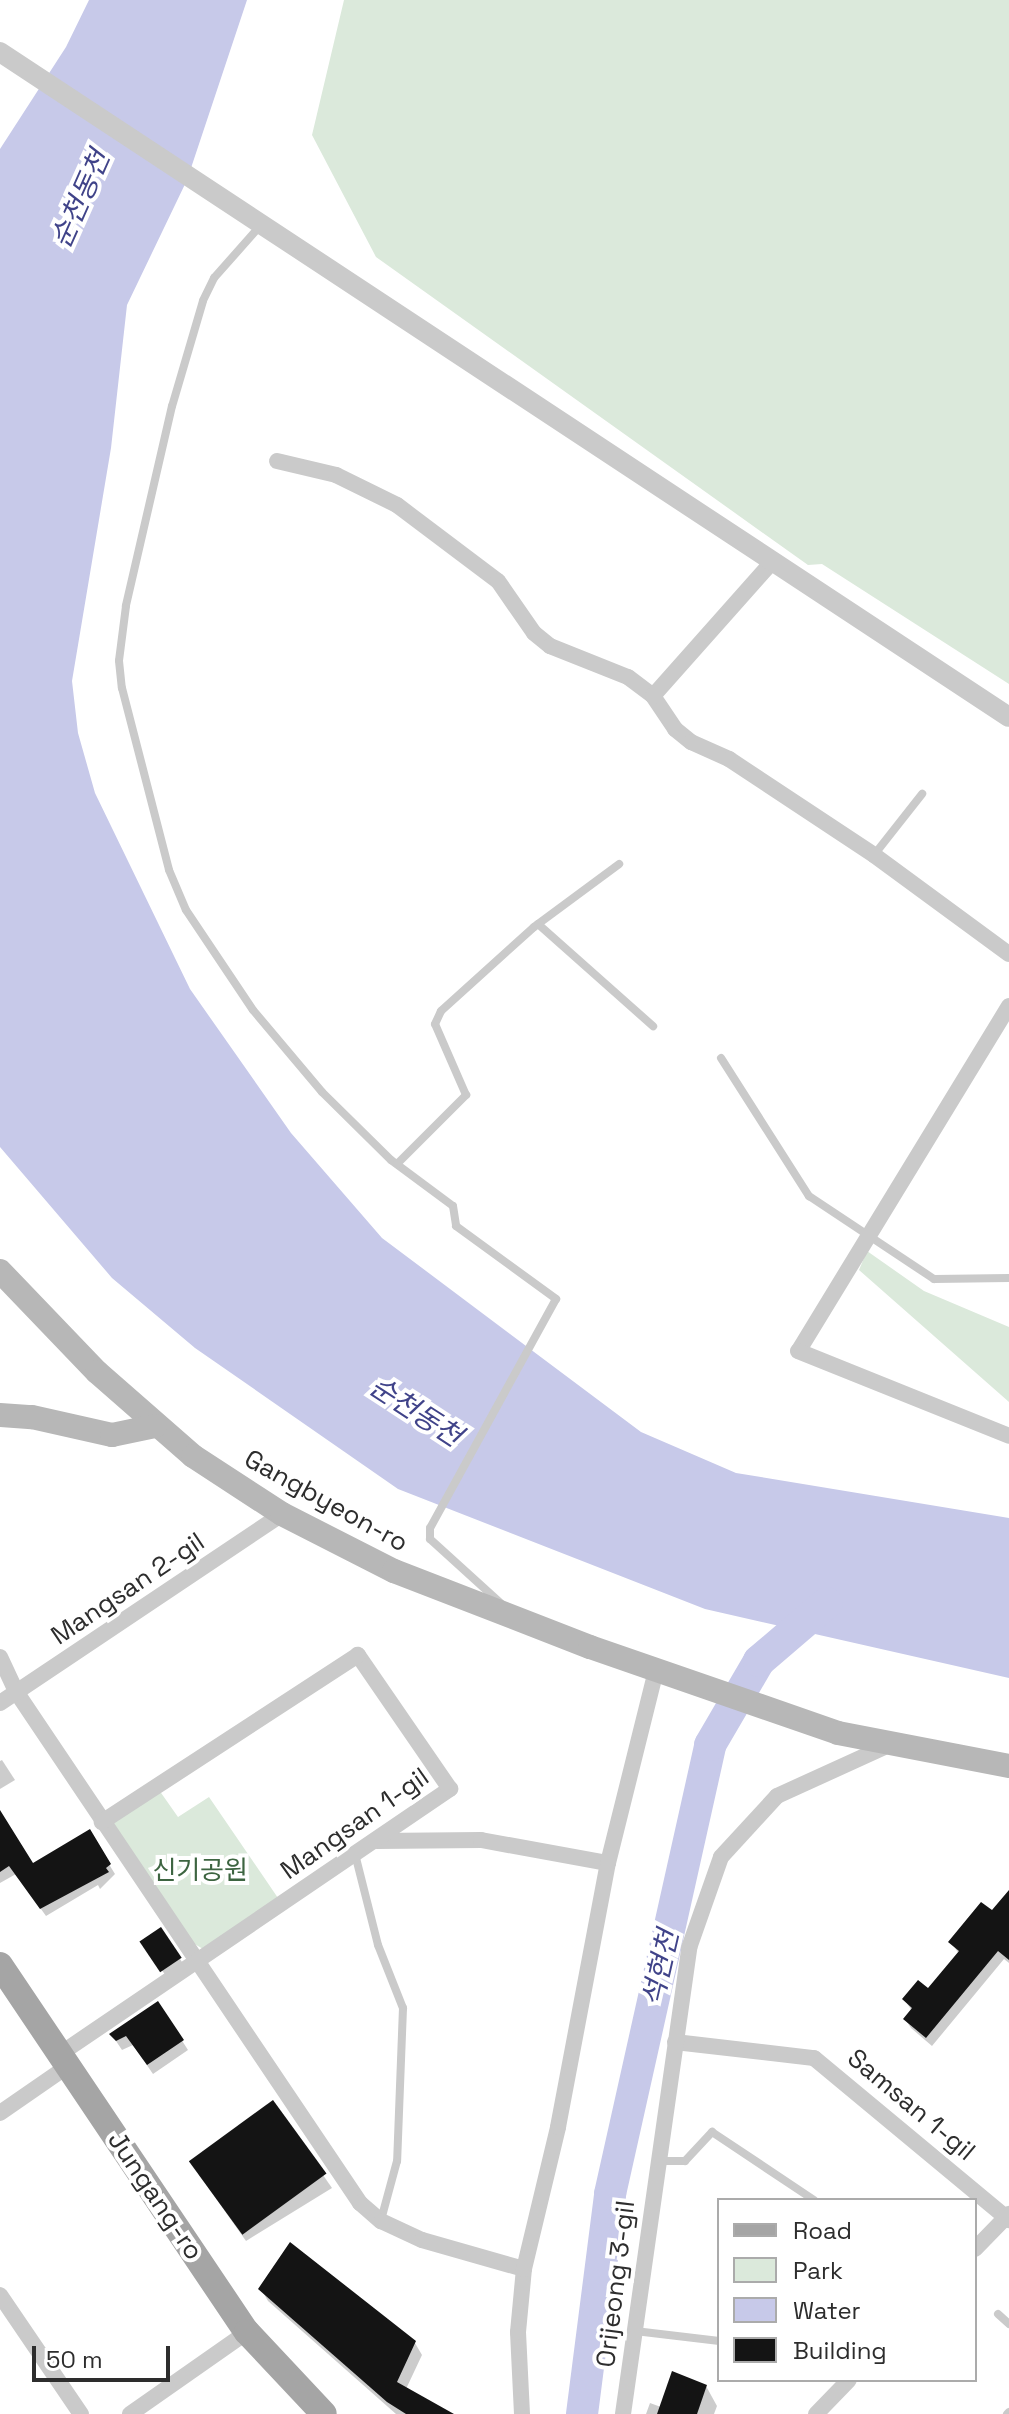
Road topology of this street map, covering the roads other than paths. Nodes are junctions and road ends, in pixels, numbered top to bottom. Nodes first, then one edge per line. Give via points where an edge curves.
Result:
1 (0, 52) edge
2 (263, 223) junction
3 (277, 461) dead end
4 (771, 563) junction
5 (653, 696) junction
6 (1009, 717) edge
7 (922, 794) dead end
8 (874, 855) junction
9 (619, 864) dead end
10 (538, 924) junction
11 (1009, 954) edge
12 (1009, 1006) edge
13 (653, 1026) dead end
14 (721, 1058) dead end
15 (397, 1164) junction
16 (865, 1236) junction
17 (0, 1271) edge
18 (1009, 1278) edge
19 (0, 1415) edge
20 (155, 1426) junction
21 (1009, 1436) edge
22 (282, 1514) junction
23 (518, 1621) junction
24 (0, 1657) edge
25 (656, 1671) junction
26 (17, 1693) junction
27 (0, 1703) edge
28 (889, 1745) junction
29 (1009, 1766) edge
30 (102, 1822) junction
31 (377, 1841) junction
32 (355, 1854) junction
33 (608, 1863) junction
34 (198, 1963) junction
35 (0, 1965) edge
36 (675, 2042) junction
37 (64, 2060) junction
38 (0, 2113) edge
39 (656, 2161) junction
40 (811, 2198) edge
41 (1008, 2217) edge
42 (381, 2221) junction
43 (977, 2247) edge
44 (524, 2269) junction
45 (0, 2297) edge
46 (998, 2314) dead end
47 (1009, 2324) edge
48 (635, 2331) junction
49 (247, 2332) junction
50 (717, 2341) edge
51 (847, 2382) edge
52 (81, 2414) edge
53 (130, 2414) edge
54 (324, 2414) edge
55 (522, 2414) edge
56 (623, 2414) edge
57 (816, 2414) edge

1 - 2 street
2 - 4 street
2 - 15 lane via 214,278 203,301 172,406 126,606 119,661 122,688 137,762 186,910 253,1010 322,1092
3 - 5 street via 336,475 397,505 498,581 534,633 550,646 606,666
4 - 5 street
4 - 6 street
5 - 8 street via 675,729 691,742 729,759
7 - 8 lane
8 - 11 street
9 - 10 lane
10 - 13 lane
10 - 15 lane via 441,1011 435,1024 466,1095
12 - 16 street
14 - 16 lane via 798,1184
15 - 23 lane via 453,1206 456,1226 556,1299 436,1510 430,1539
16 - 18 lane via 945,1283
16 - 21 street via 798,1351
17 - 20 main road, Gangbyeon-ro
19 - 20 main road via 112,1435
20 - 22 main road, Gangbyeon-ro
22 - 23 main road, Gangbyeon-ro via 420,1583
22 - 26 street, Mangsan 2-gil
23 - 25 main road, Gangbyeon-ro
24 - 26 street
25 - 28 main road, Gangbyeon-ro via 838,1733
25 - 33 street
26 - 27 street, Mangsan 2-gil
26 - 30 street
28 - 29 main road
28 - 36 street, Orijeong 3-gil via 777,1796 721,1857 689,1948
30 - 31 street, Mangsan 1-gil via 358,1655 450,1789
30 - 34 street
31 - 32 street, Mangsan 1-gil
31 - 33 street via 481,1840
32 - 34 street, Mangsan 1-gil
32 - 42 lane via 378,1945 403,2008 397,2161
33 - 44 street via 558,2127
34 - 37 street, Mangsan 1-gil
34 - 42 street via 360,2203
35 - 37 main road, Jungang-ro
36 - 39 street, Orijeong 3-gil
36 - 41 street, Samsan 1-gil via 814,2058
37 - 38 street, Mangsan 1-gil
37 - 49 main road, Jungang-ro
39 - 40 lane via 685,2161 712,2132
39 - 48 street, Orijeong 3-gil
41 - 43 street
42 - 44 street via 446,2249
44 - 55 street via 518,2332
45 - 52 street
46 - 47 lane
48 - 50 lane
48 - 56 street, Orijeong 3-gil
49 - 53 street
49 - 54 main road, Jungang-ro
51 - 57 street

